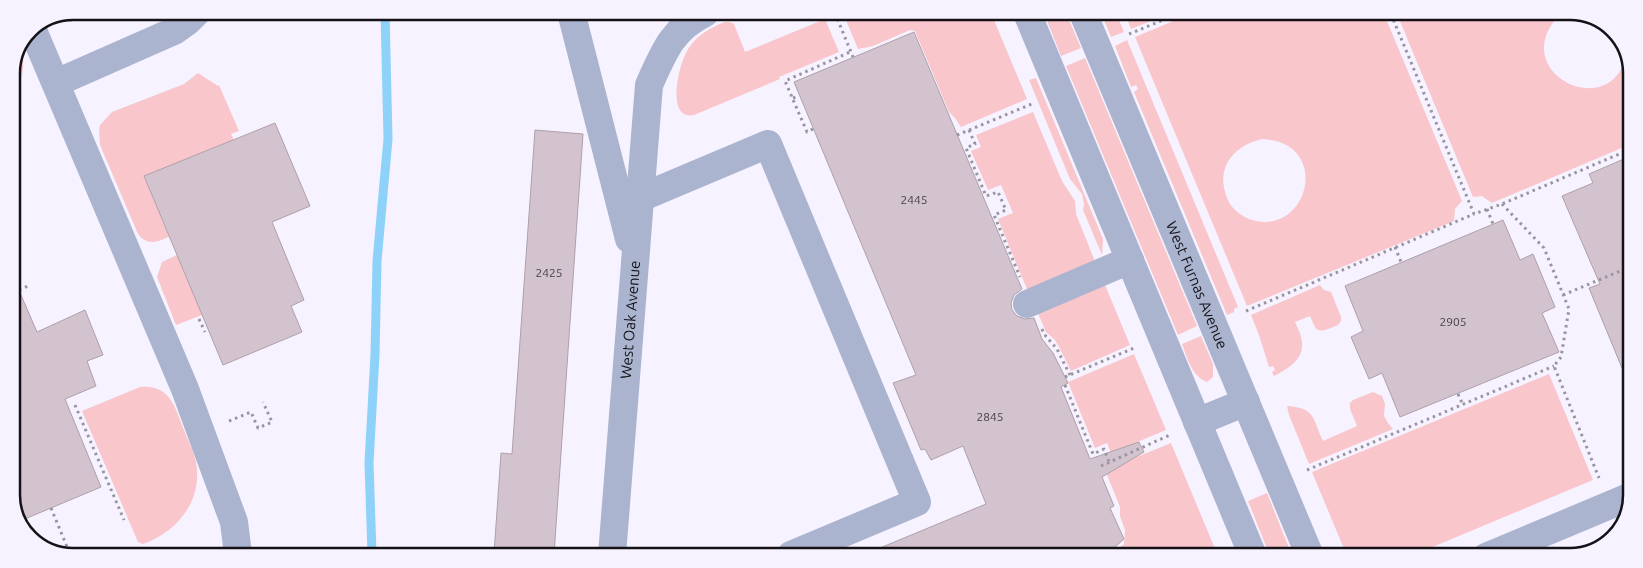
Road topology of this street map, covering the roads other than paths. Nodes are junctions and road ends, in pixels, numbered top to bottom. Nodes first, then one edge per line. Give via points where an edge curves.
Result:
1 (190, 20) edge
2 (573, 20) edge
3 (691, 20) edge
4 (1029, 20) edge
5 (1086, 20) edge
6 (35, 35) edge
7 (56, 83) junction
8 (640, 198) junction
9 (1130, 260) junction
10 (635, 261) junction
11 (1029, 303) road end
12 (1246, 402) junction
13 (1197, 422) junction
14 (1623, 500) edge
15 (237, 548) edge
16 (613, 548) edge
17 (808, 548) edge
18 (1249, 548) edge
19 (1307, 548) edge
20 (1507, 548) edge

1 - 7 lane via 174,32
2 - 10 lane
3 - 8 lane, West Oak Avenue via 670,40 649,84
4 - 9 lane
5 - 12 lane, West Furnas Avenue
6 - 7 lane
7 - 15 lane via 185,389 234,522
8 - 10 lane, West Oak Avenue
8 - 17 lane via 768,144 917,502
9 - 11 lane
9 - 13 lane
10 - 16 lane, West Oak Avenue
12 - 13 lane
12 - 19 lane, West Furnas Avenue
13 - 18 lane
14 - 20 lane

